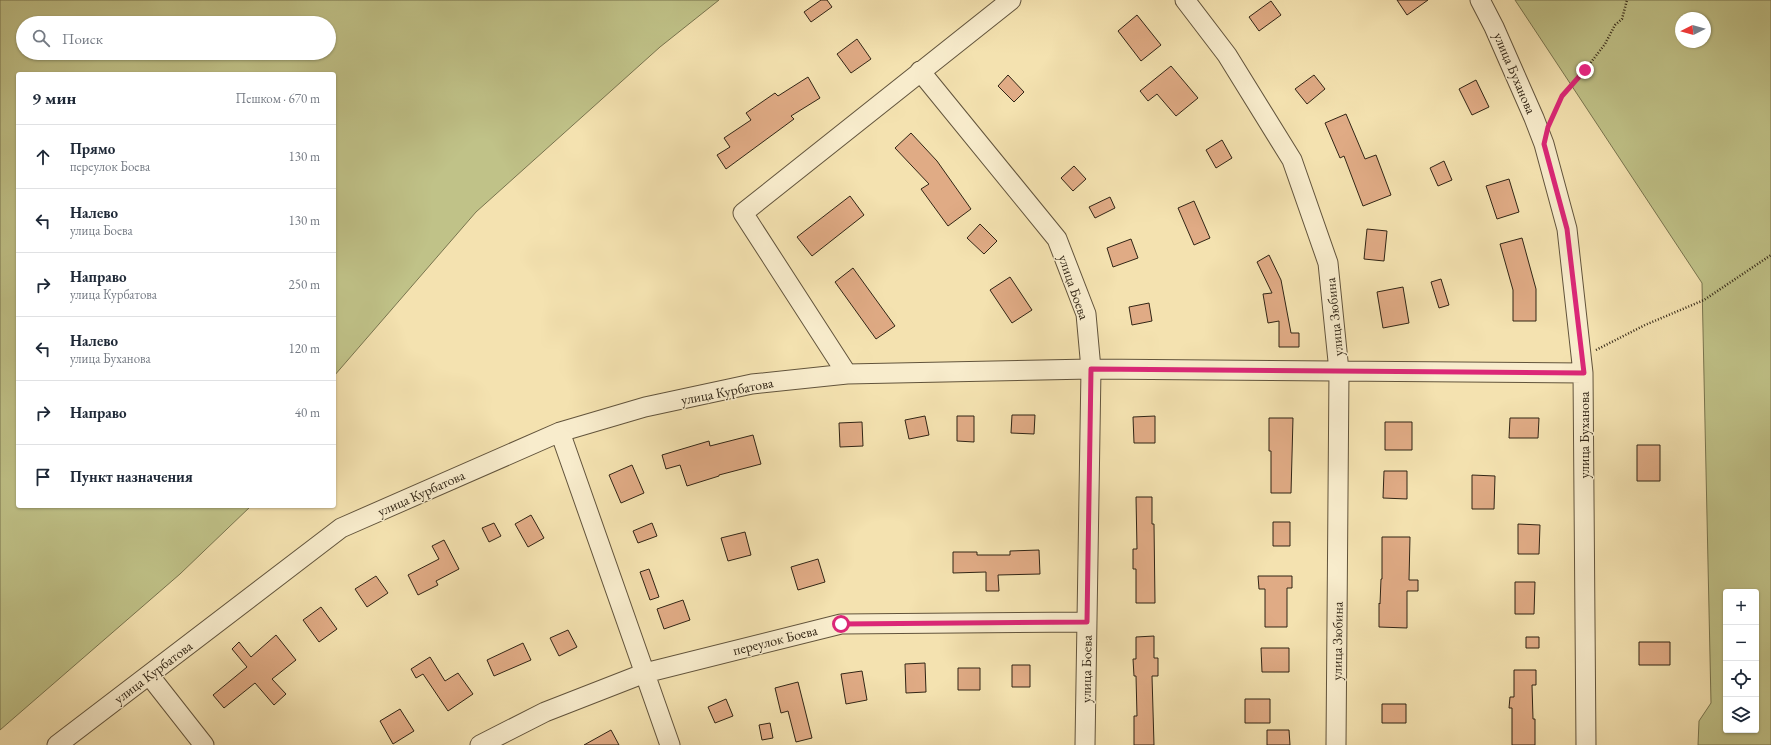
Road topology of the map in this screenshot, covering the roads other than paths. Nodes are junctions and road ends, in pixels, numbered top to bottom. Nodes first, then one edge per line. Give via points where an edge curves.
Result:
1 (1011, 0) edge
2 (1185, 0) edge
3 (1480, 0) edge
4 (920, 71) junction
5 (1583, 365) junction
6 (1091, 369) junction
7 (1339, 371) junction
8 (847, 374) junction
9 (560, 432) junction
10 (1087, 622) junction
11 (645, 673) junction
12 (149, 675) junction
13 (57, 745) edge
14 (204, 745) edge
15 (480, 745) edge
16 (670, 745) edge
17 (1085, 745) edge
18 (1336, 745) edge
19 (1586, 745) edge

1 - 4 street
2 - 7 street, улица Зюбина via 1227,55 1292,160 1328,263
3 - 5 street, улица Буханова via 1544,144 1567,229
4 - 6 street, улица Боева via 1057,239 1086,314
4 - 8 street via 743,213
5 - 7 street, улица Курбатова
5 - 19 street, улица Буханова
6 - 7 street, улица Курбатова
6 - 8 street, улица Курбатова
6 - 10 street, улица Боева
7 - 18 street, улица Зюбина
8 - 9 street, улица Курбатова via 752,384 645,407
9 - 11 street
9 - 12 street, улица Курбатова via 341,528
10 - 11 street, переулок Боева via 841,624
10 - 17 street, улица Боева
11 - 15 street, переулок Боева via 545,712
11 - 16 street
12 - 13 street, улица Курбатова
12 - 14 street

